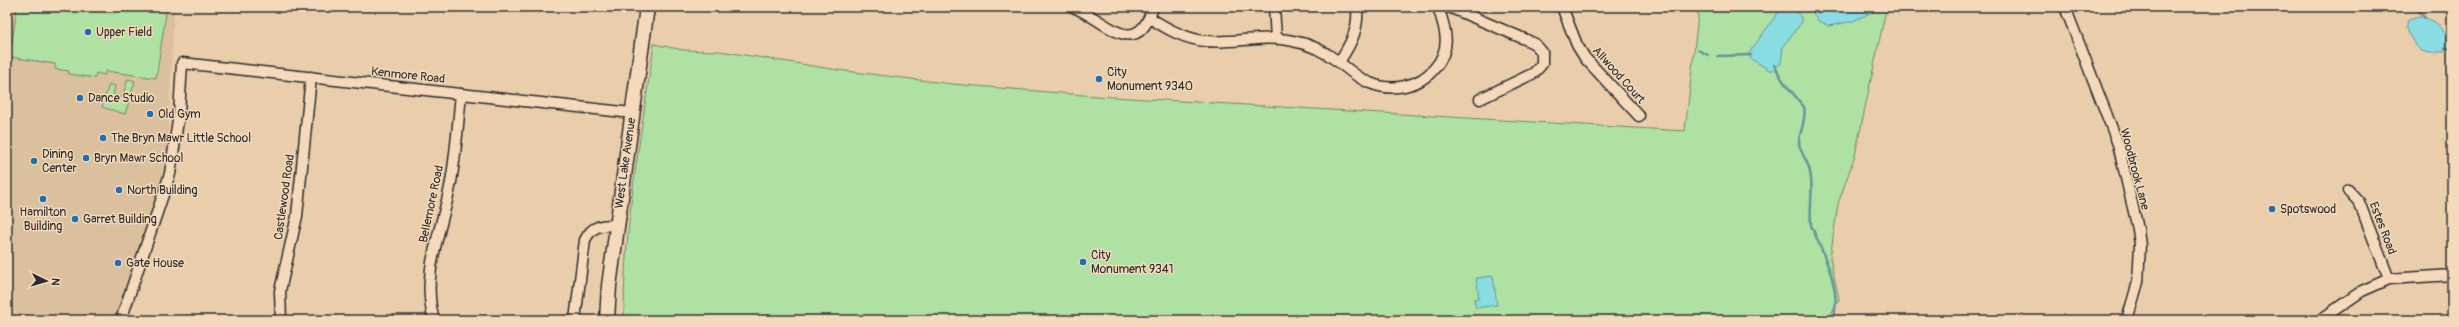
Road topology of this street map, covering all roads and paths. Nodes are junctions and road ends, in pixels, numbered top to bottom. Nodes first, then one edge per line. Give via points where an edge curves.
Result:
1 (647, 7) edge
2 (1073, 7) edge
3 (1153, 7) edge
4 (1274, 7) edge
5 (1358, 7) edge
6 (1438, 7) edge
7 (1449, 7) edge
8 (1562, 7) edge
9 (2065, 7) edge
10 (1150, 18) junction
11 (1276, 38) junction
12 (1339, 62) junction
13 (311, 77) junction
14 (461, 94) junction
15 (1480, 99) dead end
16 (632, 113) junction
17 (1639, 116) dead end
18 (2348, 190) dead end
19 (617, 225) junction
20 (2452, 275) edge
21 (2389, 279) junction
22 (121, 320) edge
23 (281, 320) edge
24 (434, 320) edge
25 (575, 320) edge
26 (607, 320) edge
27 (2127, 320) edge
28 (2320, 320) edge

1 - 16 street, West Lake Avenue
2 - 10 street via 1093,16 1119,34 1132,34 1145,26
3 - 10 street
4 - 11 street
5 - 12 street via 1358,24 1354,38
6 - 12 street via 1445,27 1446,46 1438,65 1424,78 1397,87 1377,85 1358,76
7 - 15 street via 1527,40 1542,52 1542,64 1534,73
8 - 17 street, Allwood Court via 1577,46 1585,58
9 - 27 street, Woodbrook Lane via 2118,144 2138,229 2138,282
10 - 11 street via 1174,32 1204,41
11 - 12 street via 1309,46
13 - 14 street, Kenmore Road
13 - 22 street, Kenmore Road via 182,63 179,114 170,174
13 - 23 street, Castlewood Road via 297,216 280,291
14 - 16 street, Kenmore Road
14 - 24 street, Bellemore Road via 451,180 431,261 430,297
16 - 19 street, West Lake Avenue
18 - 21 street, Estes Road via 2359,202
19 - 25 street via 602,225 588,233
19 - 26 street, West Lake Avenue
20 - 21 street
21 - 28 street via 2362,291

